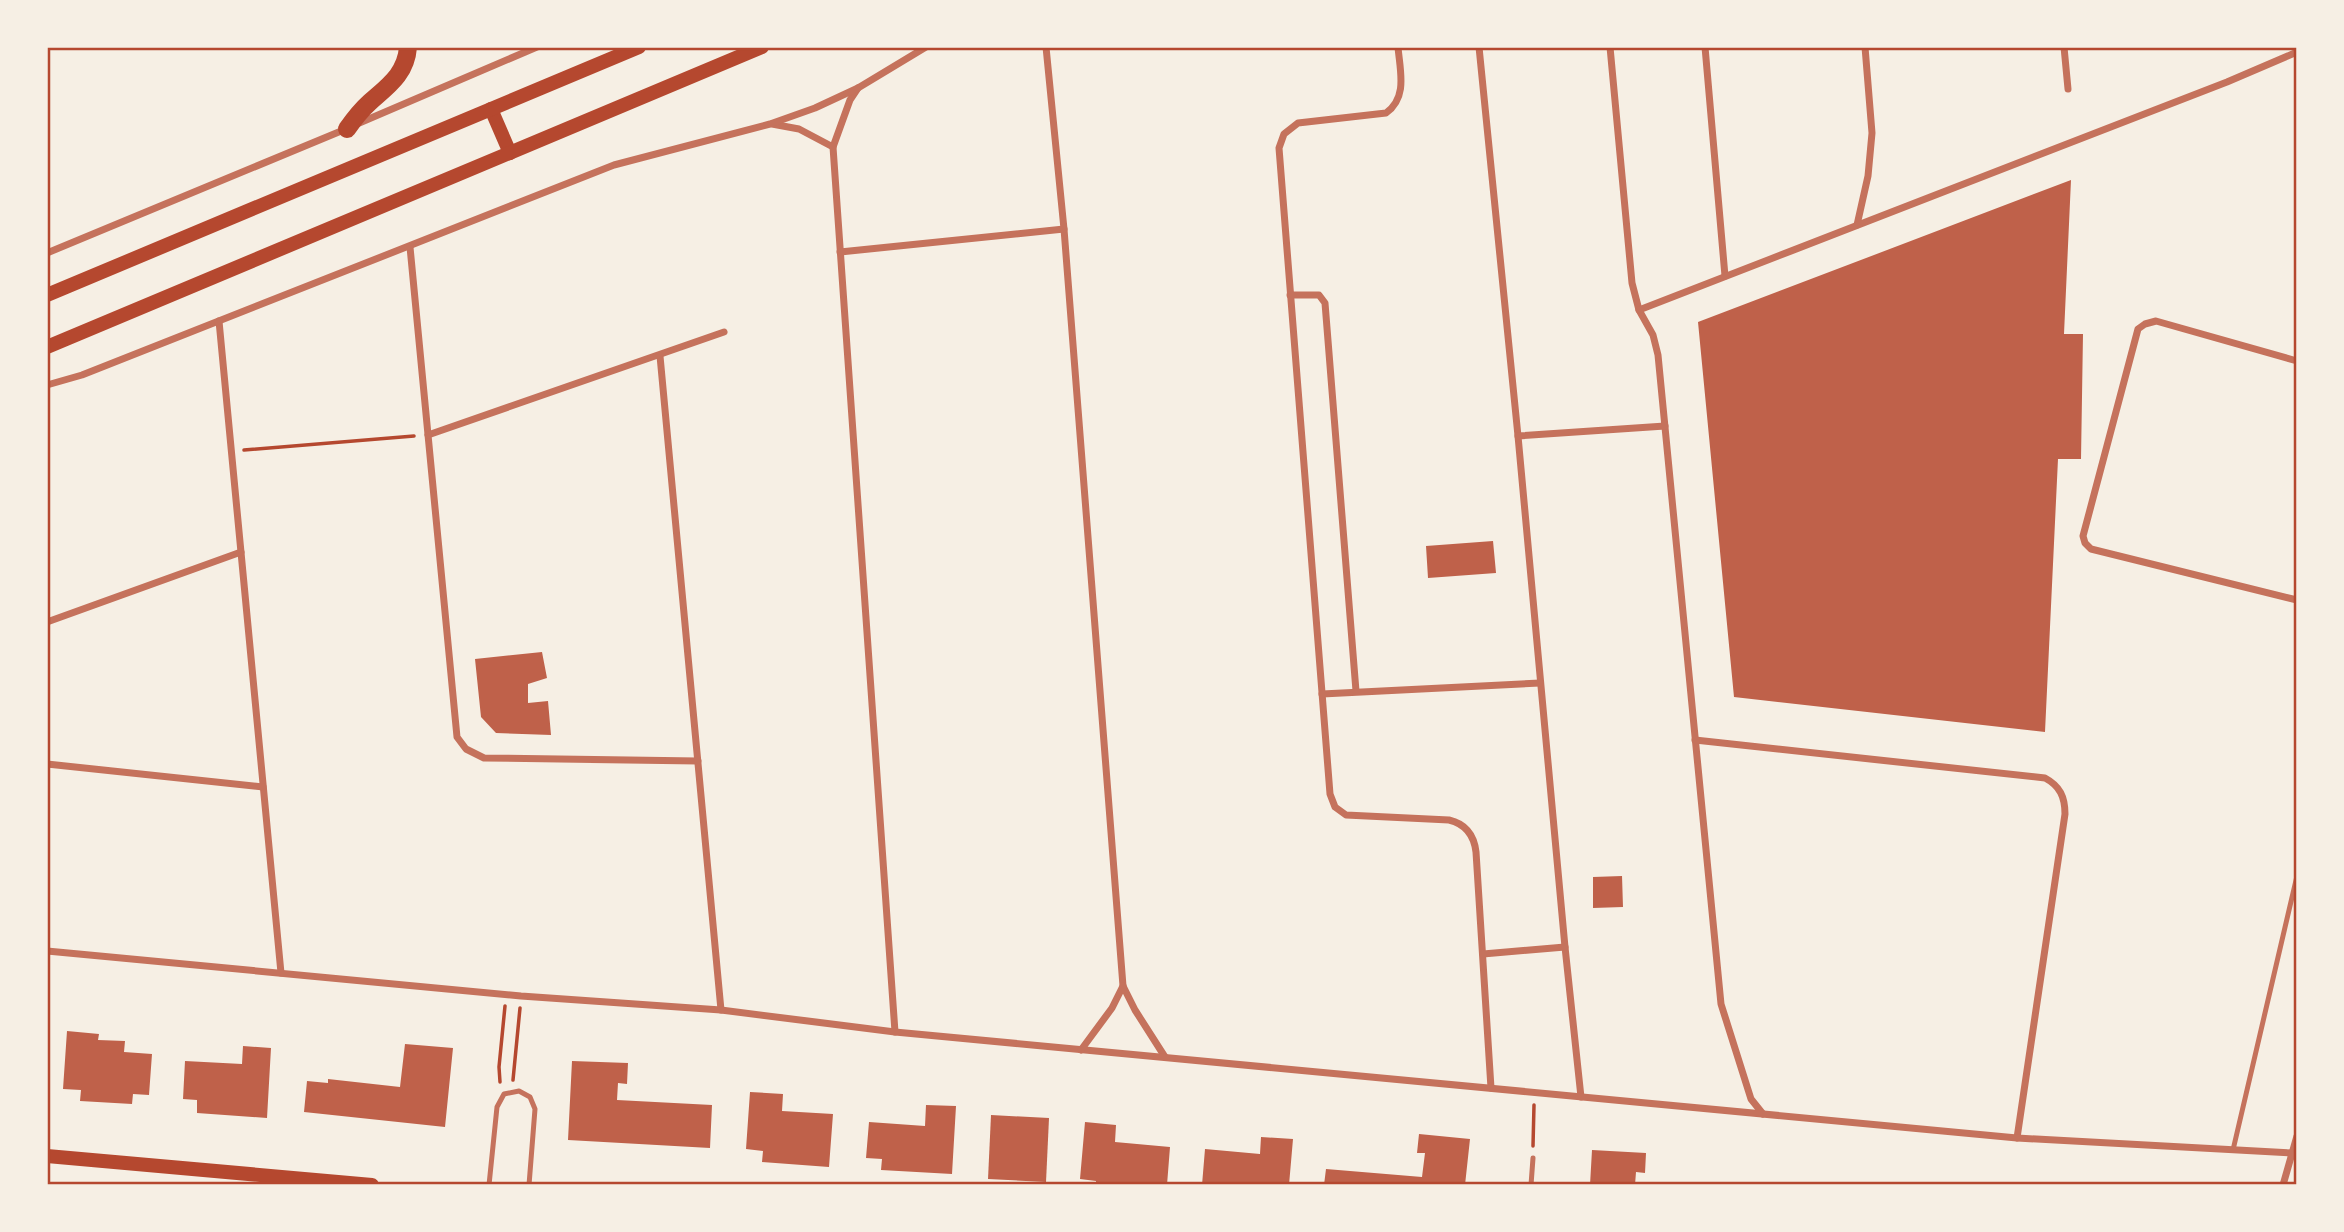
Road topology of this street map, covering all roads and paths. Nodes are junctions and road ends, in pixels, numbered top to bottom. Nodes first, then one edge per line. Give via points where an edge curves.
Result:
1 (408, 47) edge
2 (639, 47) edge
3 (762, 47) edge
4 (926, 47) edge
5 (1046, 47) edge
6 (1398, 47) edge
7 (1479, 47) edge
8 (1610, 47) edge
9 (1705, 47) edge
10 (1865, 47) edge
11 (2064, 47) edge
12 (535, 48) edge
13 (2297, 52) edge
14 (858, 88) junction
15 (2068, 89) dead end
16 (491, 109) junction
17 (770, 124) junction
18 (347, 129) junction
19 (833, 147) junction
20 (510, 153) junction
21 (1857, 225) junction
22 (1063, 229) junction
23 (410, 247) junction
24 (840, 252) junction
25 (47, 253) edge
26 (1725, 276) junction
27 (47, 295) edge
28 (1290, 295) junction
29 (1639, 310) junction
30 (219, 321) junction
31 (724, 332) dead end
32 (47, 346) edge
33 (660, 356) junction
34 (2297, 361) edge
35 (47, 384) edge
36 (1665, 426) junction
37 (428, 435) junction
38 (1518, 436) junction
39 (231, 451) junction
40 (241, 552) junction
41 (2297, 600) edge
42 (47, 622) edge
43 (1540, 683) junction
44 (1356, 691) junction
45 (1322, 694) junction
46 (1695, 740) junction
47 (698, 761) junction
48 (47, 764) edge
49 (262, 787) junction
50 (2297, 876) edge
51 (1565, 947) junction
52 (47, 951) edge
53 (1483, 954) junction
54 (281, 973) junction
55 (1123, 986) junction
56 (721, 1010) junction
57 (503, 1025) dead end
58 (518, 1026) dead end
59 (895, 1032) junction
60 (1082, 1050) junction
61 (1166, 1058) junction
62 (1491, 1088) junction
63 (512, 1091) junction
64 (1534, 1093) junction
65 (505, 1094) junction
66 (1581, 1097) junction
67 (1763, 1114) junction
68 (2297, 1136) edge
69 (2017, 1138) junction
70 (2233, 1150) junction
71 (2292, 1153) junction
72 (47, 1156) edge
73 (1533, 1158) joint
74 (372, 1185) edge
75 (489, 1185) edge
76 (529, 1185) edge
77 (1531, 1185) edge
78 (2283, 1185) edge

1 - 18 main road via 403,69 393,83
2 - 16 main road
3 - 20 main road
4 - 14 street
5 - 22 street
6 - 28 street via 1401,91 1386,113 1298,123 1281,140
7 - 38 street
8 - 29 street via 1632,283
9 - 26 street
10 - 21 street via 1872,132
11 - 15 street
12 - 18 street
13 - 21 street
14 - 17 street
14 - 19 street
16 - 20 main road
16 - 27 main road
17 - 19 street via 799,129
17 - 23 street via 614,165
18 - 25 street
19 - 24 street
20 - 32 main road
21 - 26 street
22 - 24 street
22 - 55 street
23 - 30 street
23 - 37 street
24 - 59 street
26 - 29 street
28 - 44 street via 1319,295 1325,303
28 - 45 street
29 - 36 street via 1658,355
30 - 35 street via 82,375
30 - 39 street
31 - 33 street
33 - 37 street
33 - 47 street
34 - 41 street via 2156,321 2145,324 2138,330 2083,536 2091,549
36 - 38 street
36 - 46 street
37 - 39 path
37 - 47 street via 456,731 466,749 484,758
38 - 43 street
39 - 40 street
40 - 42 street
40 - 49 street
43 - 44 street
43 - 51 street
44 - 45 street
45 - 53 street via 1335,807 1352,816 1449,820 1470,833 1476,852
46 - 67 street via 1721,1004 1751,1099
46 - 69 street via 2045,778 2055,783 2063,796 2065,814
47 - 56 street
48 - 49 street
49 - 54 street
50 - 70 lane
51 - 53 street
51 - 66 street
52 - 54 street
53 - 62 street
54 - 56 street
55 - 60 street
55 - 61 street
56 - 59 street
57 - 65 path via 499,1075
58 - 63 path
59 - 60 street
60 - 61 street
61 - 62 street
62 - 64 street
63 - 65 lane
63 - 76 lane via 530,1097 535,1109
64 - 66 street
64 - 73 path
65 - 75 lane via 497,1107
66 - 67 street
67 - 69 street
68 - 71 street
69 - 70 street
70 - 71 street
71 - 78 street
72 - 74 main road
73 - 77 lane

